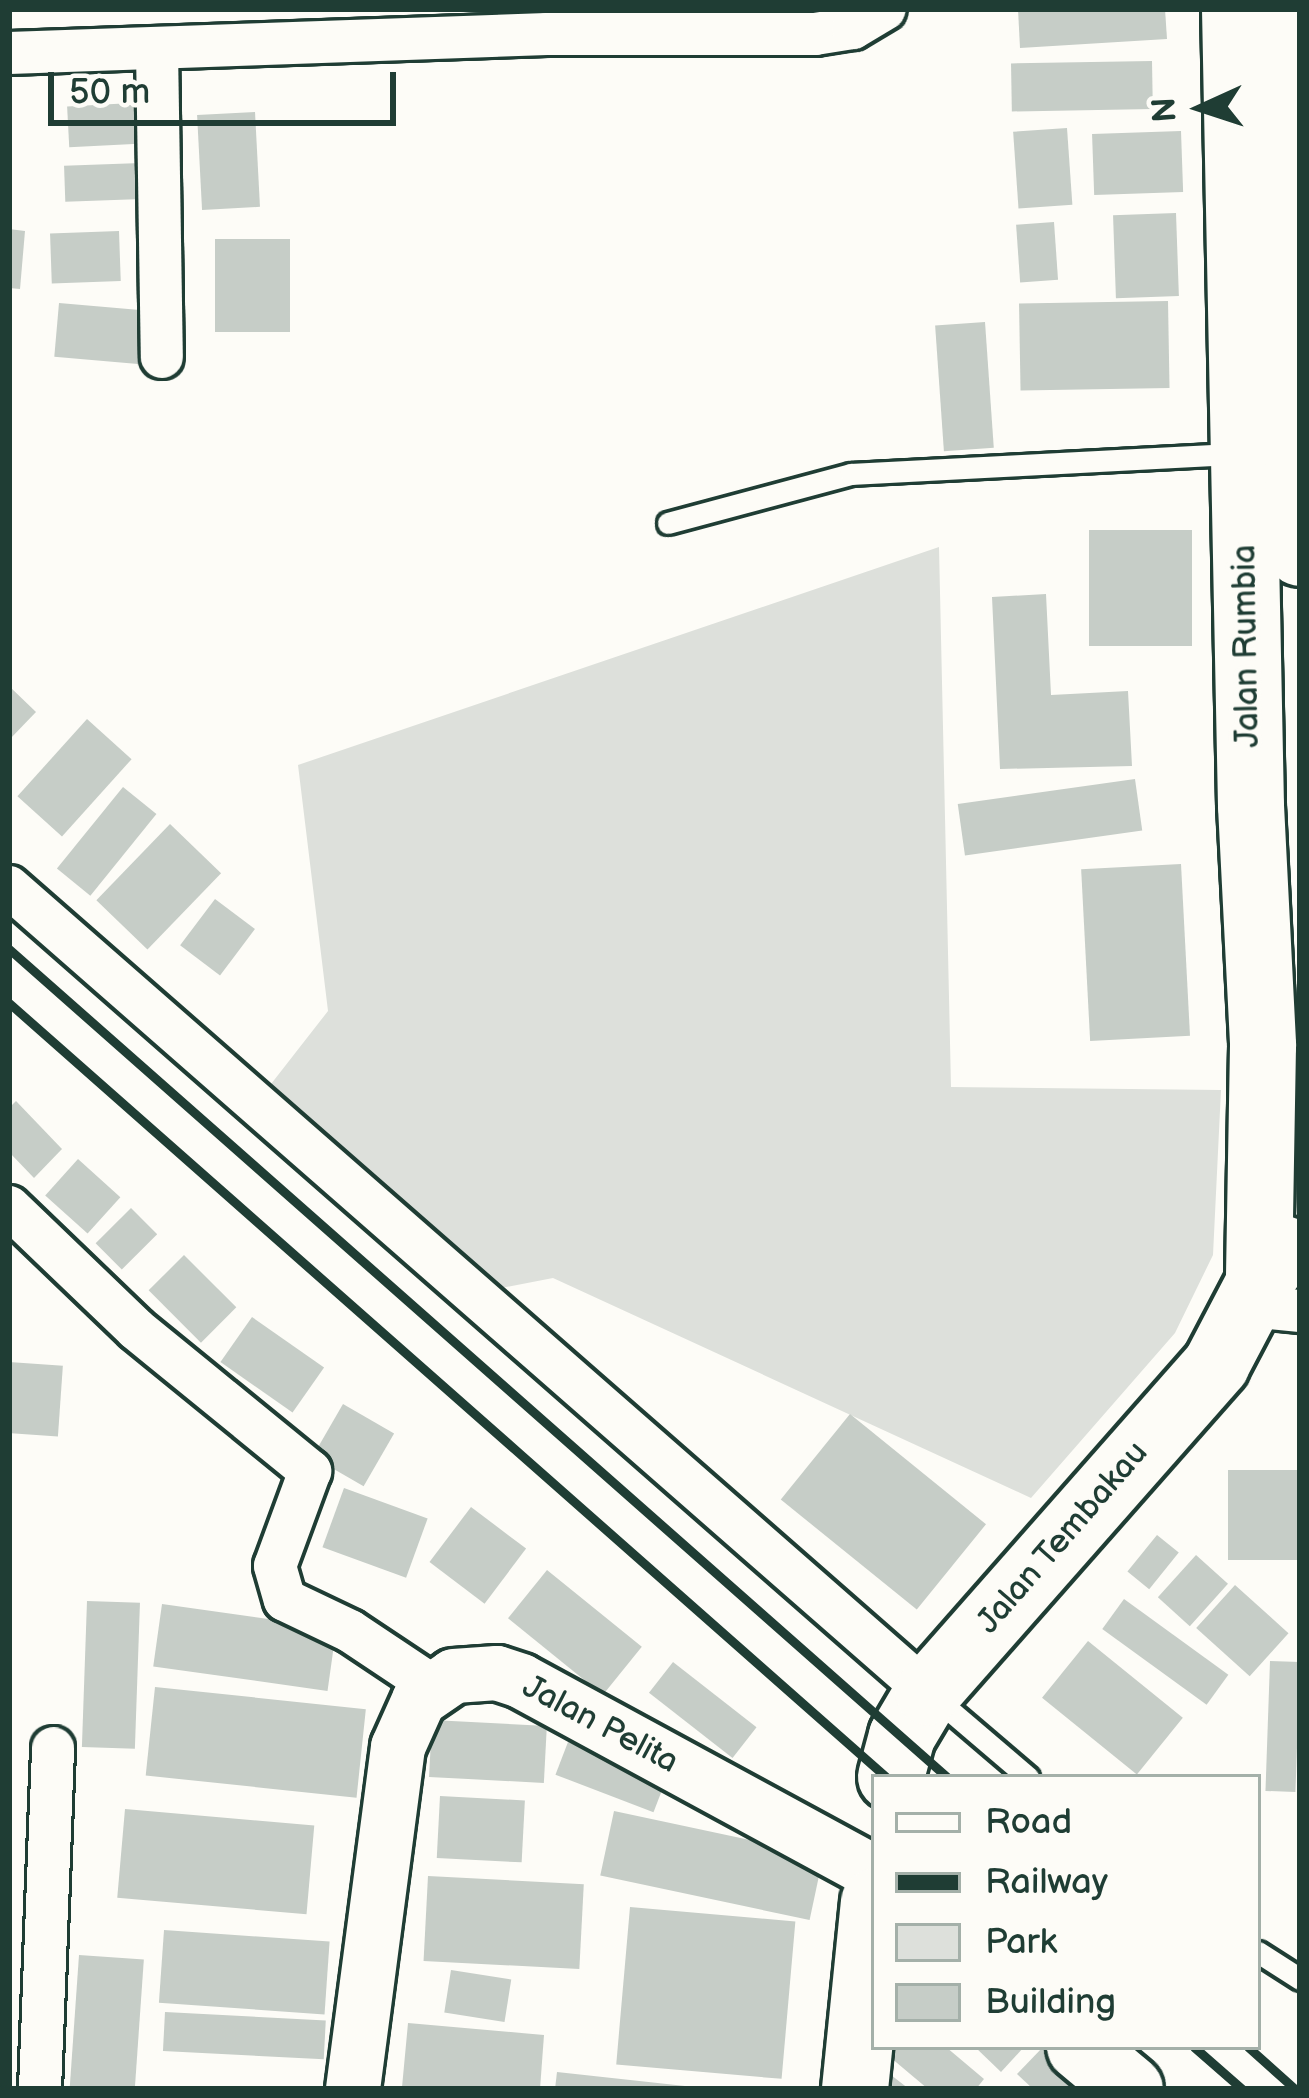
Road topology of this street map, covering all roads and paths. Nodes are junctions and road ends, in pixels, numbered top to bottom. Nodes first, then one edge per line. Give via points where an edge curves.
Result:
1 (885, 9) edge
2 (1234, 9) edge
3 (1290, 9) edge
4 (546, 21) edge
5 (158, 49) junction
6 (9, 53) edge
7 (162, 358) dead end
8 (1241, 454) junction
9 (668, 523) dead end
10 (1300, 553) edge
11 (9, 887) edge
12 (9, 1207) edge
13 (1300, 1226) edge
14 (1269, 1300) edge
15 (434, 1687) junction
16 (928, 1692) junction
17 (53, 1748) dead end
18 (892, 1774) edge
19 (1024, 1774) edge
20 (871, 1871) edge
21 (871, 1932) edge
22 (1261, 1954) edge
23 (1300, 1979) edge
24 (1084, 2050) edge
25 (40, 2089) edge
26 (353, 2089) edge
27 (855, 2089) edge
28 (1130, 2089) edge

1 - 4 street via 853,28 815,34
2 - 8 main road, Jalan Rumbia
3 - 10 main road, Jalan Rumbia
4 - 5 street
5 - 6 street
5 - 7 street
8 - 9 lane via 851,474
8 - 14 main road, Jalan Rumbia
11 - 16 street
12 - 15 street via 136,1329 310,1471 275,1566 285,1600 350,1631
13 - 14 main road
14 - 16 main road, Jalan Tembakau
15 - 20 street, Jalan Pelita via 476,1671 520,1681
15 - 26 street via 398,1748
16 - 18 main road, Jalan Tembakau via 902,1736
16 - 19 lane
17 - 25 street
21 - 27 main road
22 - 23 lane
24 - 28 main road

